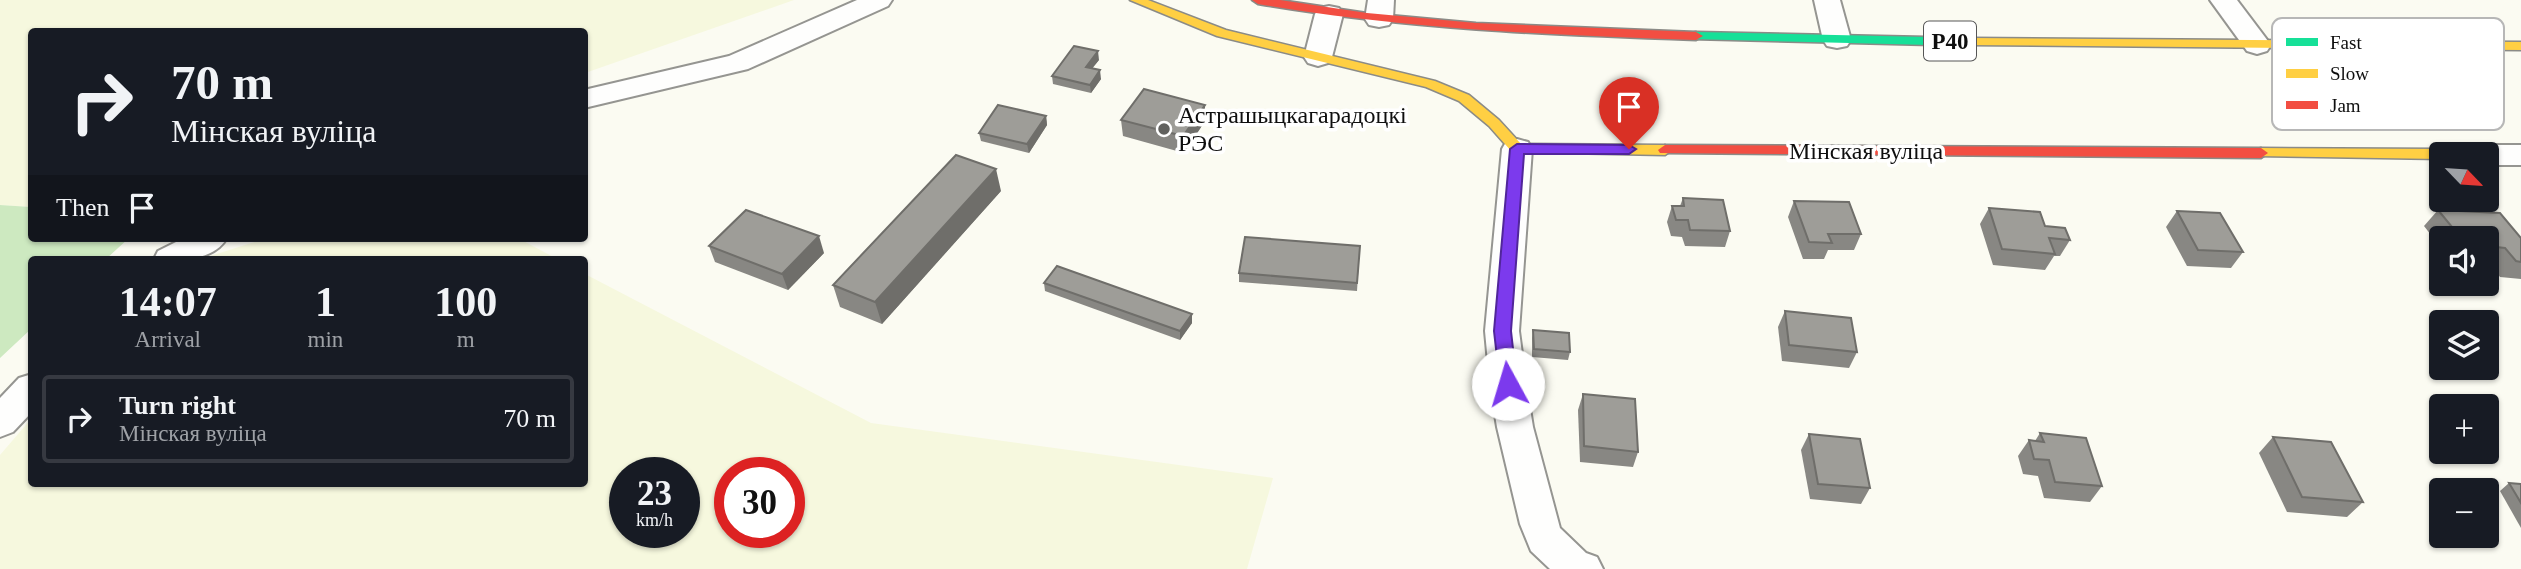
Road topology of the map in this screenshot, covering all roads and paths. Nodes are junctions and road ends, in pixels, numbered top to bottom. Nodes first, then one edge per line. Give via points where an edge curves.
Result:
1 (879, 0) edge
2 (1136, 0) edge
3 (1258, 0) edge
4 (1827, 0) edge
5 (2223, 0) edge
6 (1380, 10) edge
7 (1329, 14) junction
8 (1837, 40) junction
9 (2257, 45) junction
10 (2272, 45) edge
11 (1318, 57) junction
12 (588, 98) edge
13 (1517, 149) junction
14 (2429, 154) edge
15 (2499, 155) edge
16 (2521, 155) edge
17 (203, 242) edge
18 (176, 256) edge
19 (28, 392) edge
20 (0, 422) edge
21 (1583, 569) edge

1 - 12 street via 738,63
2 - 11 street via 1222,33
3 - 7 street, Р40
4 - 8 street
5 - 9 street
6 - 7 street, Р40
6 - 8 street, Р40 via 1547,30
7 - 11 street
8 - 9 street, Р40
9 - 10 street, Р40
11 - 13 street via 1430,84 1464,98 1494,122
13 - 14 street, Мінская вуліца
13 - 21 street via 1502,331 1508,384 1545,539 1572,565
15 - 16 street
17 - 18 street
19 - 20 street

